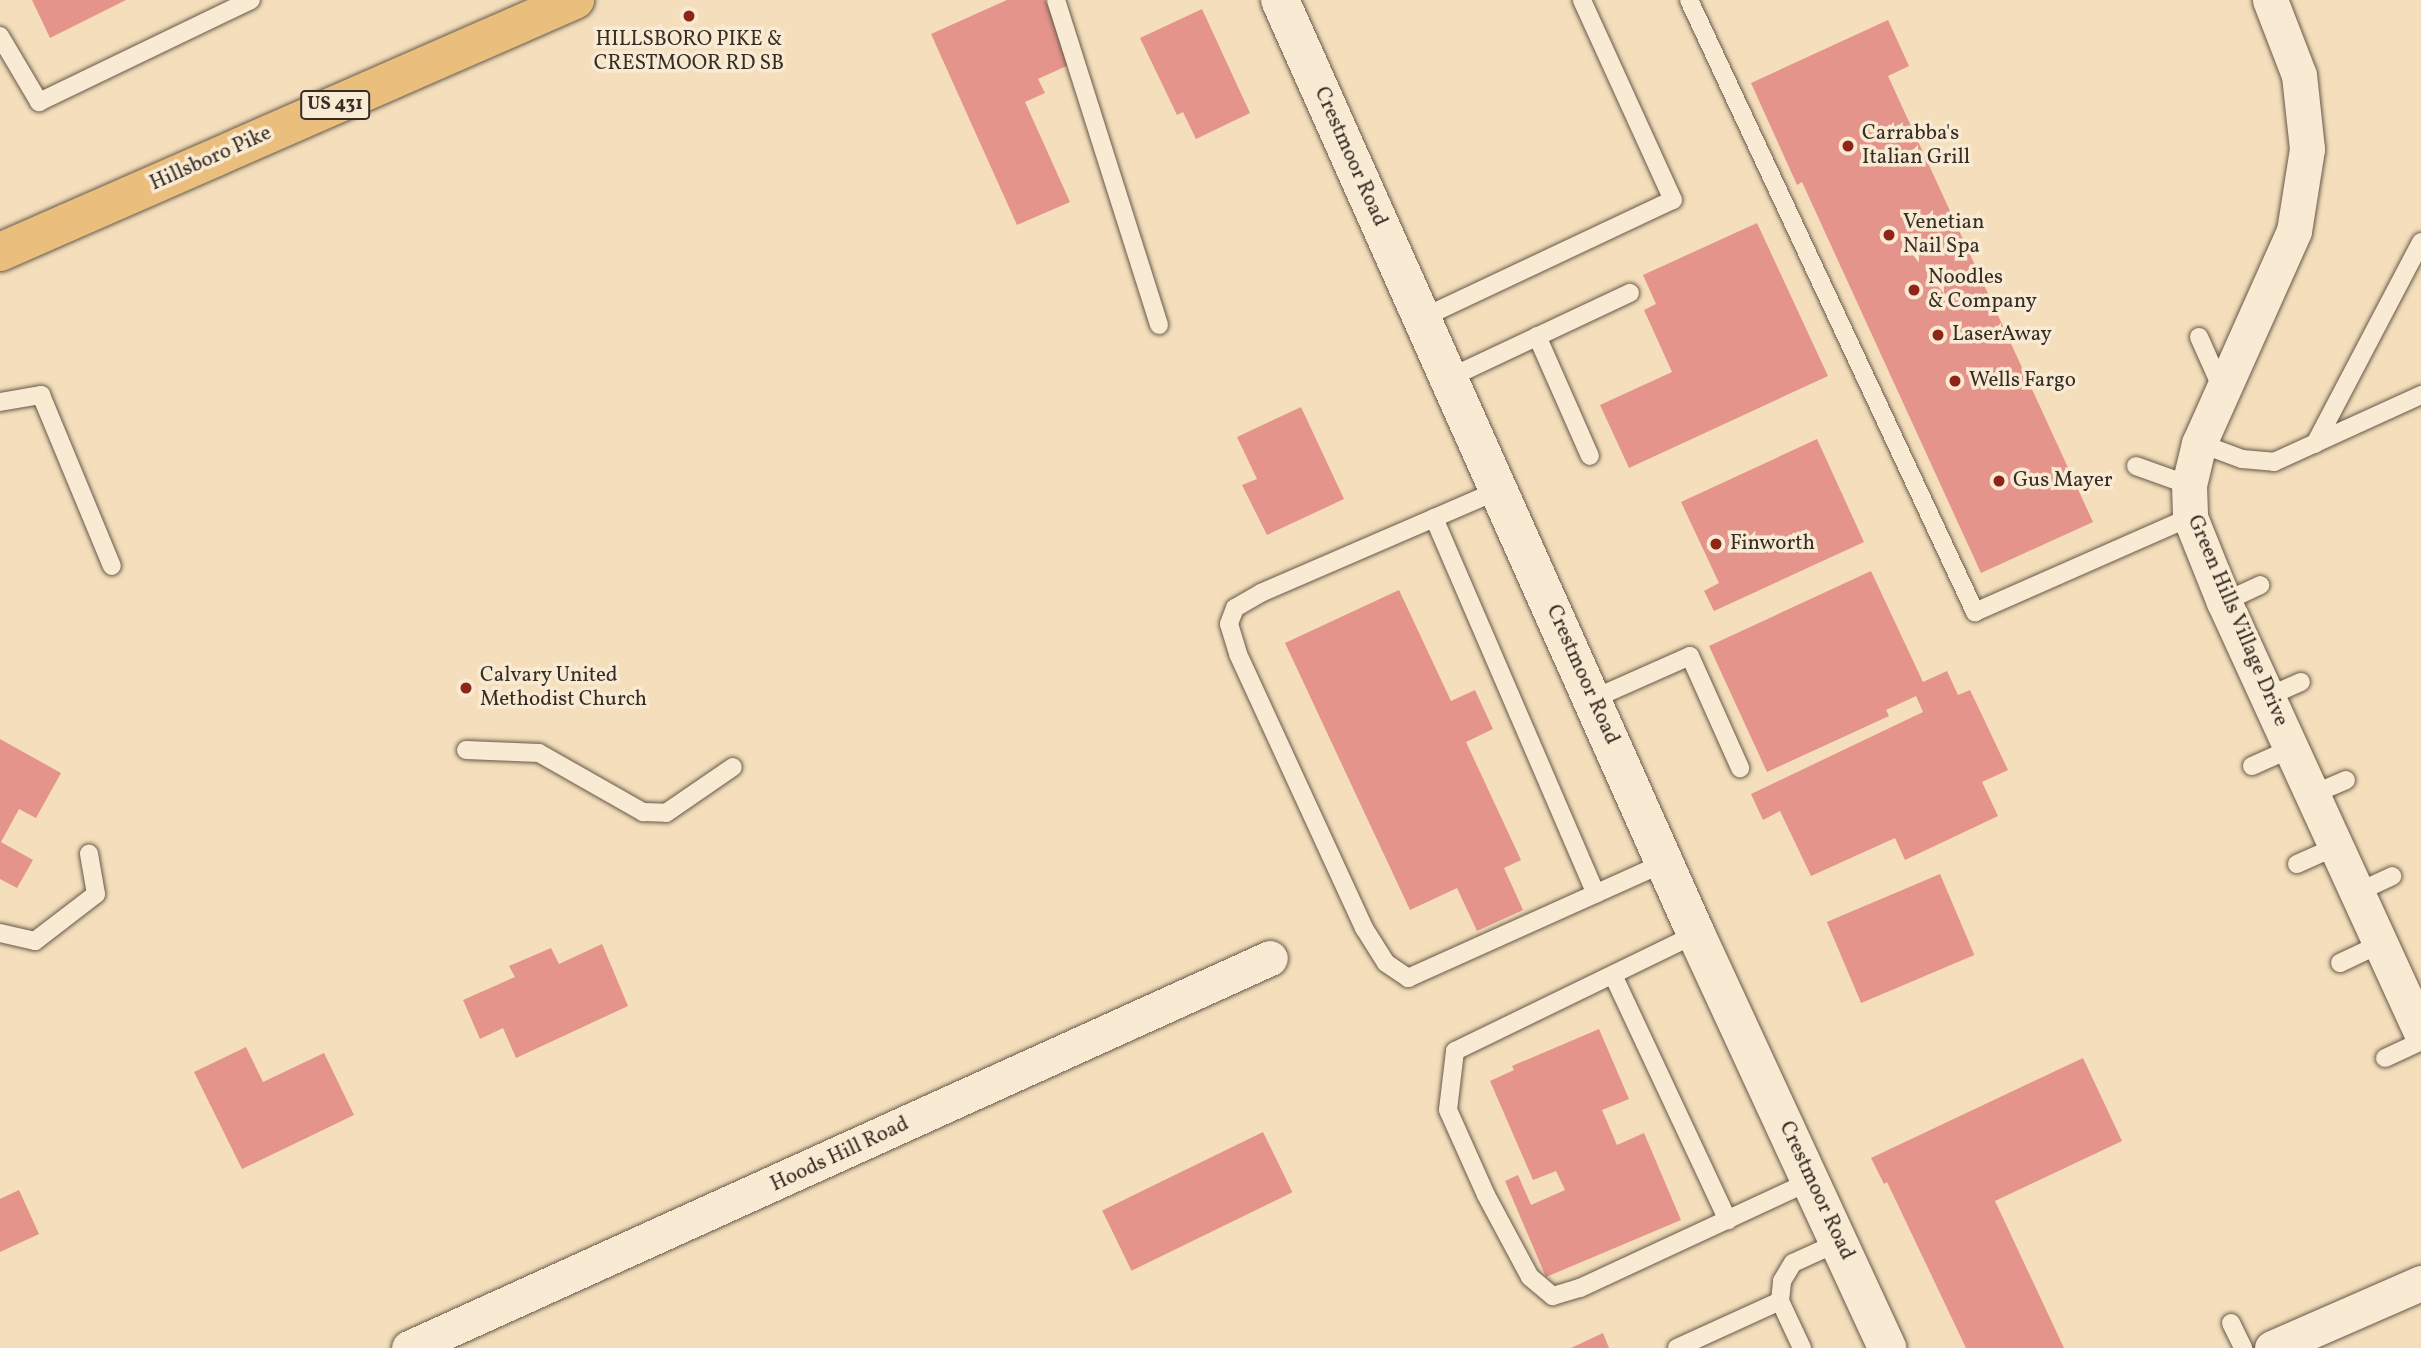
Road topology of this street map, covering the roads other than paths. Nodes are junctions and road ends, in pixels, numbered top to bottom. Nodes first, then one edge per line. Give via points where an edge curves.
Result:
1 (251, 0) edge
2 (575, 0) edge
3 (1056, 0) edge
4 (1280, 0) edge
5 (1582, 0) edge
6 (1689, 0) edge
7 (2270, 0) edge
8 (0, 36) edge
9 (2421, 242) edge
10 (0, 252) edge
11 (1630, 293) dead end
12 (1422, 318) junction
13 (1159, 325) dead end
14 (1537, 336) junction
15 (2199, 337) dead end
16 (1449, 378) junction
17 (2225, 394) junction
18 (2421, 396) edge
19 (0, 402) edge
20 (2199, 443) junction
21 (2315, 443) junction
22 (1590, 456) dead end
23 (2136, 466) dead end
24 (1499, 490) junction
25 (2189, 501) junction
26 (1434, 518) junction
27 (111, 566) dead end
28 (2260, 585) dead end
29 (2224, 602) junction
30 (2301, 682) dead end
31 (2267, 698) junction
32 (1593, 699) junction
33 (2290, 749) junction
34 (466, 750) dead end
35 (2252, 766) dead end
36 (733, 767) dead end
37 (1740, 768) dead end
38 (2346, 780) dead end
39 (2311, 795) junction
40 (2335, 847) junction
41 (89, 854) dead end
42 (1666, 862) junction
43 (2297, 864) dead end
44 (2392, 876) dead end
45 (2356, 893) junction
46 (1596, 894) junction
47 (0, 933) edge
48 (1696, 934) junction
49 (2380, 944) junction
50 (1270, 958) dead end
51 (2340, 963) dead end
52 (1613, 975) junction
53 (2411, 984) edge
54 (2421, 1032) edge
55 (2421, 1041) edge
56 (2385, 1058) dead end
57 (1811, 1181) junction
58 (1728, 1220) junction
59 (1839, 1242) junction
60 (2418, 1291) edge
61 (1780, 1301) junction
62 (2231, 1323) dead end
63 (2317, 1339) edge
64 (409, 1348) edge
65 (1676, 1348) edge
66 (1802, 1348) edge
67 (1887, 1348) edge
68 (2243, 1348) edge
69 (2272, 1348) edge

1 - 8 lane via 39,103
2 - 10 main road, Hillsboro Pike / US 431
3 - 13 lane
4 - 12 street, Crestmoor Road
5 - 12 lane via 1673,200
6 - 25 lane via 1975,612
7 - 17 street, Green Hills Village Drive via 2300,75 2307,149 2294,231
9 - 21 lane
11 - 14 lane
12 - 16 street, Crestmoor Road
14 - 16 lane
14 - 22 lane
15 - 17 lane
16 - 24 street, Crestmoor Road
17 - 20 street, Green Hills Village Drive
18 - 21 lane
19 - 27 lane via 41,395
20 - 21 lane via 2261,464
20 - 25 street, Green Hills Village Drive
23 - 25 lane
24 - 26 lane
24 - 32 street, Crestmoor Road
25 - 29 street, Green Hills Village Drive
26 - 46 lane
26 - 46 lane via 1236,608 1228,624 1238,654 1364,928 1386,963 1408,978
28 - 29 lane
29 - 31 street, Green Hills Village Drive
30 - 31 lane
31 - 33 street, Green Hills Village Drive
32 - 37 lane via 1690,656
32 - 42 street, Crestmoor Road
33 - 35 lane
33 - 39 street, Green Hills Village Drive
34 - 36 lane via 539,753 643,812 666,813
38 - 39 lane
39 - 40 street, Green Hills Village Drive
40 - 43 lane
40 - 45 street, Green Hills Village Drive
41 - 47 lane via 96,894 35,941
42 - 46 lane
42 - 48 street, Crestmoor Road
44 - 45 lane
45 - 49 street, Green Hills Village Drive
48 - 52 lane
48 - 57 street, Crestmoor Road
49 - 51 lane
49 - 53 street, Green Hills Village Drive
50 - 64 street, Hoods Hill Road
52 - 58 lane
52 - 58 lane via 1455,1051 1448,1110 1486,1195 1530,1278 1553,1296
53 - 54 street, Green Hills Village Drive
55 - 56 lane
57 - 58 lane
57 - 59 street, Crestmoor Road
59 - 61 lane via 1793,1263 1782,1280
59 - 67 street, Crestmoor Road
60 - 63 street
61 - 65 lane
61 - 66 lane
62 - 68 lane
63 - 69 street

